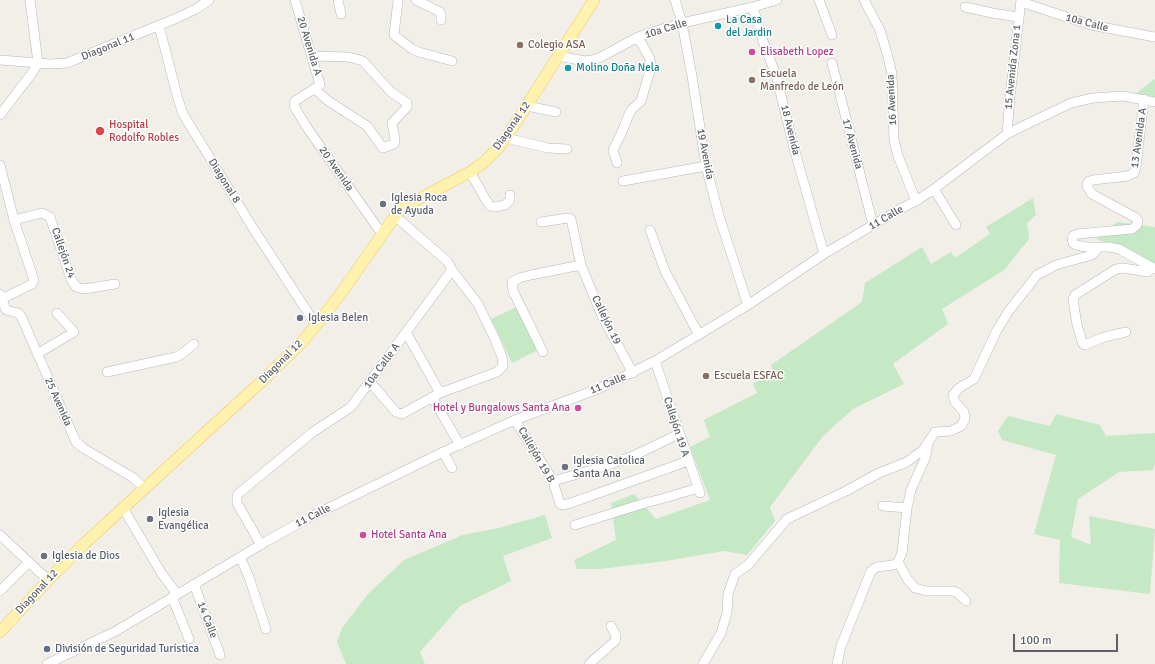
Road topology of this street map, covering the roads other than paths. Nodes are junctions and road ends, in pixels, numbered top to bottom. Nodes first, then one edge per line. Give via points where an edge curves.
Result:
1 (30, 0) edge
2 (209, 0) edge
3 (295, 0) edge
4 (338, 0) edge
5 (398, 0) edge
6 (416, 0) edge
7 (594, 0) edge
8 (675, 0) edge
9 (777, 0) edge
10 (819, 0) edge
11 (864, 0) edge
12 (1021, 1) edge
13 (200, 3) edge
14 (752, 7) junction
15 (965, 7) dead end
16 (341, 14) dead end
17 (1018, 17) junction
18 (440, 20) dead end
19 (682, 23) junction
20 (159, 26) junction
21 (832, 35) dead end
22 (638, 37) junction
23 (1155, 38) edge
24 (312, 56) junction
25 (558, 56) junction
26 (0, 60) edge
27 (452, 61) dead end
28 (38, 63) junction
29 (832, 63) dead end
30 (315, 89) junction
31 (1144, 99) junction
32 (294, 102) joint
33 (1155, 102) edge
34 (527, 106) junction
35 (556, 112) dead end
36 (0, 115) edge
37 (1007, 134) junction
38 (506, 138) junction
39 (568, 149) dead end
40 (616, 164) dead end
41 (0, 165) edge
42 (706, 166) junction
43 (470, 172) junction
44 (623, 181) dead end
45 (934, 189) junction
46 (510, 194) dead end
47 (916, 201) junction
48 (395, 216) junction
49 (14, 220) junction
50 (542, 222) dead end
51 (872, 225) junction
52 (956, 225) dead end
53 (650, 230) dead end
54 (382, 234) junction
55 (1099, 247) junction
56 (824, 254) junction
57 (581, 265) junction
58 (1154, 268) edge
59 (452, 270) junction
60 (115, 284) dead end
61 (1, 296) edge
62 (748, 305) junction
63 (57, 313) dead end
64 (316, 325) junction
65 (406, 332) junction
66 (1126, 332) dead end
67 (699, 335) junction
68 (194, 344) dead end
69 (543, 352) dead end
70 (37, 354) junction
71 (654, 361) junction
72 (107, 372) dead end
73 (633, 373) junction
74 (370, 382) junction
75 (436, 395) junction
76 (515, 420) junction
77 (679, 434) junction
78 (928, 441) junction
79 (460, 445) junction
80 (443, 452) junction
81 (688, 461) junction
82 (452, 468) dead end
83 (553, 481) junction
84 (145, 488) junction
85 (883, 506) dead end
86 (123, 508) junction
87 (907, 508) junction
88 (575, 525) dead end
89 (0, 535) edge
90 (261, 545) junction
91 (240, 557) junction
92 (29, 562) junction
93 (898, 562) junction
94 (48, 580) junction
95 (194, 584) junction
96 (0, 591) edge
97 (174, 596) junction
98 (966, 601) dead end
99 (611, 626) dead end
100 (266, 630) dead end
101 (0, 632) edge
102 (189, 639) dead end
103 (220, 655) dead end
104 (47, 664) edge
105 (590, 664) edge
106 (704, 664) edge
107 (837, 664) edge

1 - 28 street
2 - 13 street, Diagonal 11
3 - 24 street, 20 Avenida A
4 - 16 street
5 - 27 street via 394,35 412,49
6 - 18 street via 440,12
7 - 25 main road, Diagonal 12
8 - 19 street, 19 Avenida
9 - 14 street, 10a Calle
10 - 21 street
11 - 47 street, 16 Avenida via 880,30 888,57 892,74 894,140
12 - 17 street, 15 Avenida Zona 1
12 - 23 street, 10a Calle via 1091,25
13 - 20 street, Diagonal 11 via 188,13
14 - 19 street, 10a Calle
14 - 56 street, 18 Avenida via 776,75
15 - 17 street
17 - 37 street, 15 Avenida Zona 1
19 - 22 street, 10a Calle
19 - 42 street, 19 Avenida
20 - 28 street, Diagonal 11 via 73,61 58,64
20 - 64 street, Diagonal 8 via 183,114
22 - 25 street, 10a Calle via 592,60
22 - 40 street via 650,59 651,67 641,101 632,109 613,150
24 - 30 street, 20 Avenida A via 320,85
24 - 30 street via 349,57 363,61 391,92 407,103 407,107 392,123 394,144 383,148 367,126 327,100
25 - 34 main road, Diagonal 12
26 - 28 street, Diagonal 11
28 - 36 street
29 - 51 street, 17 Avenida
30 - 32 street, 20 Avenida A
31 - 33 street, 11 Calle
31 - 37 street, 11 Calle via 1123,96 1093,98 1071,103
31 - 55 street, 13 Avenida A via 1134,174 1093,180 1088,182 1087,186 1092,194 1136,218 1137,225 1132,229 1073,236 1072,243 1076,245
32 - 54 street, 20 Avenida via 308,129
34 - 35 street
34 - 38 main road, Diagonal 12
37 - 45 street, 11 Calle
38 - 39 street via 548,148
38 - 43 main road, Diagonal 12 via 491,156
41 - 49 street
42 - 44 street
42 - 62 street, 19 Avenida via 719,216
43 - 46 street via 490,206 508,203
43 - 48 main road, Diagonal 12 via 402,208
45 - 47 street, 11 Calle
45 - 52 street
47 - 51 street, 11 Calle
48 - 54 main road, Diagonal 12
48 - 59 street via 445,259
49 - 60 street, Callejón 24 via 42,213 50,217 76,287 84,289
49 - 61 street via 34,282
50 - 57 street, Callejón 19 via 571,219
51 - 56 street, 11 Calle
53 - 67 street via 665,271
54 - 64 main road, Diagonal 12
55 - 58 street via 1119,248
55 - 78 street via 1092,255 1056,265 1037,275 1008,312 974,379 952,395 964,412 965,419 961,426 951,431 935,432
56 - 62 street, 11 Calle
57 - 69 street via 531,275 512,282 513,291
57 - 73 street, Callejón 19 via 602,316
58 - 66 street via 1148,272 1116,269 1075,295 1073,299 1082,344
59 - 65 street, 10a Calle A
59 - 75 street via 478,304 494,336 503,366 497,372
61 - 70 street, 25 Avenida via 6,310 21,316
62 - 67 street, 11 Calle
63 - 70 street via 74,332
64 - 84 main road, Diagonal 12 via 262,381
65 - 74 street, 10a Calle A
65 - 75 street
67 - 71 street, 11 Calle
68 - 72 street via 176,358
70 - 84 street, 25 Avenida via 76,442
71 - 73 street, 11 Calle
71 - 77 street, Callejón 19 A
73 - 76 street, 11 Calle
74 - 75 street via 400,415
74 - 90 street, 10a Calle A via 349,409 313,432 240,492 237,503
75 - 79 street
76 - 79 street, 11 Calle
76 - 83 street, Callejón 19 B
77 - 81 street, Callejón 19 A
77 - 83 street via 633,456
78 - 87 street via 926,456 911,490
78 - 106 street via 923,450 907,462 879,473 787,519 748,565 734,574 721,633
79 - 80 street, 11 Calle
80 - 82 street
80 - 90 street, 11 Calle via 297,524
81 - 83 street, Callejón 19 B via 570,503 560,504
81 - 88 street, Callejón 19 A via 699,490 651,501
84 - 86 main road, Diagonal 12
85 - 87 street
86 - 94 main road, Diagonal 12
86 - 97 street
87 - 93 street via 902,553
89 - 92 street
90 - 91 street, 11 Calle
91 - 95 street, 11 Calle
91 - 100 street
92 - 94 street
92 - 96 street
93 - 98 street via 915,588 927,591 953,591
93 - 107 street via 871,571 841,646
94 - 101 main road, Diagonal 12
95 - 97 street, 11 Calle
95 - 103 street, 14 Calle
97 - 102 street
97 - 104 street, 11 Calle via 106,636
99 - 105 street via 616,636 615,641

